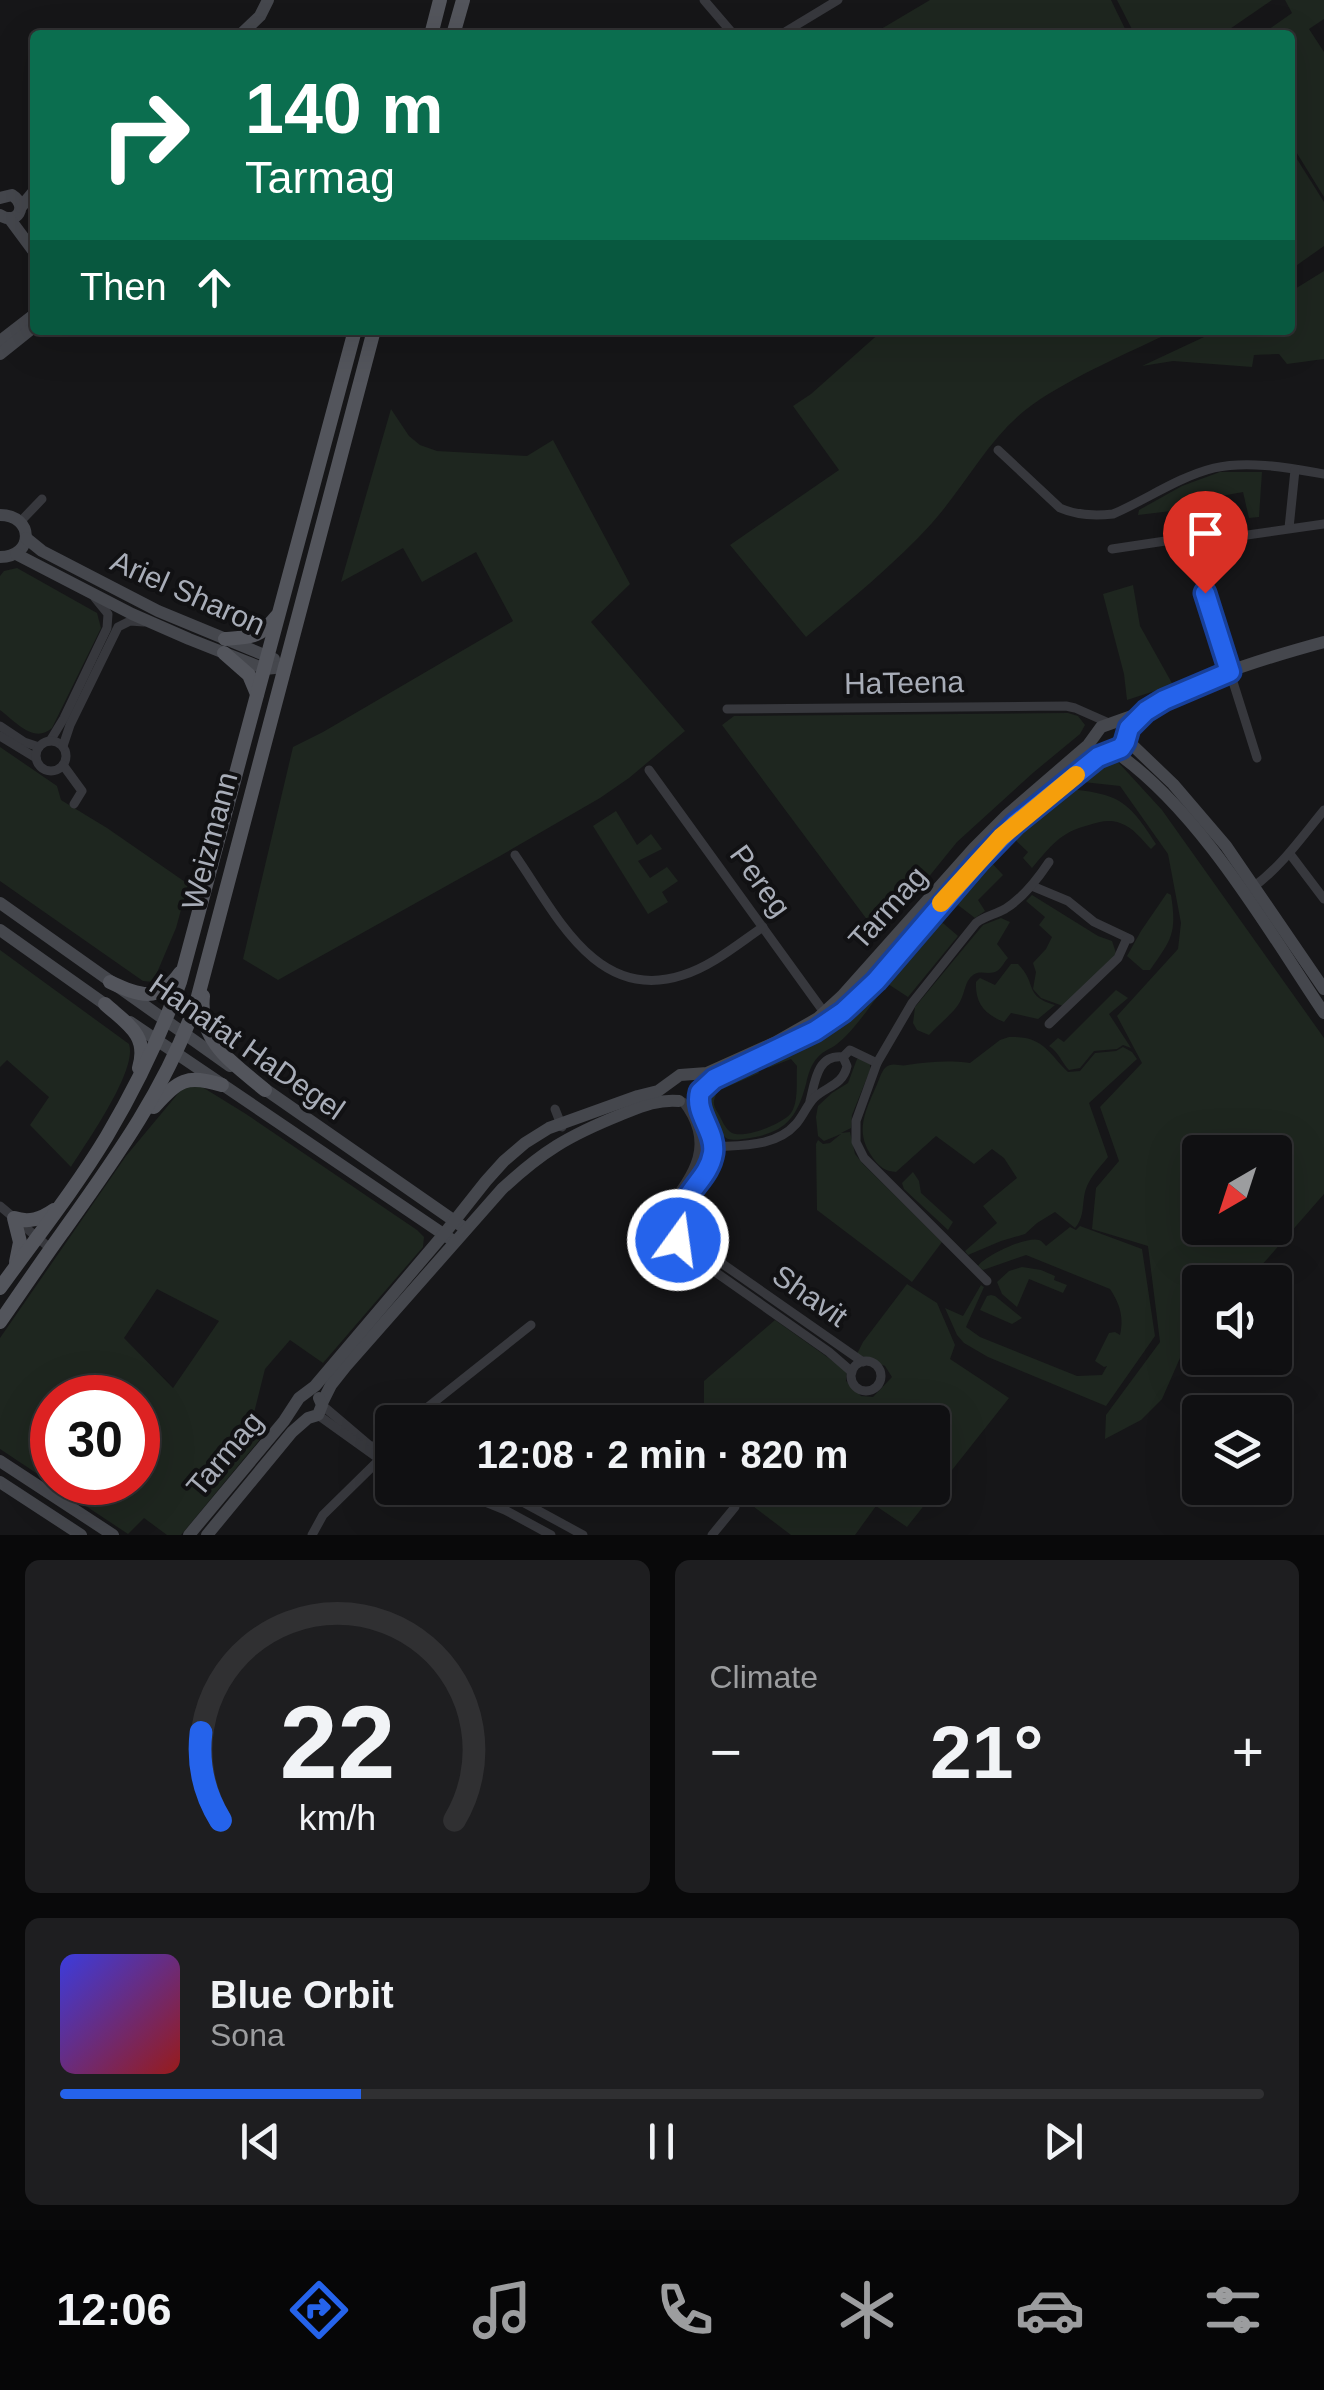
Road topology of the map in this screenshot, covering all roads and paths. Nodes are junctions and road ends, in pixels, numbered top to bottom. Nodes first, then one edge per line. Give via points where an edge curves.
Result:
1 (440, 0) edge
2 (462, 0) edge
3 (838, 0) edge
4 (267, 2) edge
5 (711, 2) edge
6 (810, 2) dead end
7 (814, 15) junction
8 (245, 30) edge
9 (433, 30) edge
10 (454, 30) edge
11 (731, 30) edge
12 (788, 30) edge
13 (0, 198) edge
14 (13, 211) edge
15 (30, 236) edge
16 (30, 243) edge
17 (30, 318) edge
18 (30, 330) edge
19 (354, 335) edge
20 (373, 335) edge
21 (0, 341) edge
22 (0, 354) edge
23 (998, 450) dead end
24 (1295, 470) junction
25 (1324, 474) edge
26 (42, 500) dead end
27 (0, 515) edge
28 (20, 522) junction
29 (1324, 524) edge
30 (1289, 528) junction
31 (26, 538) junction
32 (1112, 549) dead end
33 (16, 554) junction
34 (0, 557) edge
35 (90, 592) junction
36 (1205, 593) dead end
37 (280, 612) junction
38 (152, 623) junction
39 (1324, 642) edge
40 (225, 646) junction
41 (267, 662) junction
42 (284, 667) junction
43 (1230, 672) junction
44 (258, 695) junction
45 (727, 709) dead end
46 (0, 726) edge
47 (1112, 730) junction
48 (0, 736) edge
49 (50, 741) junction
50 (63, 746) junction
51 (38, 752) junction
52 (1111, 752) junction
53 (1257, 758) dead end
54 (64, 765) junction
55 (650, 770) dead end
56 (74, 804) dead end
57 (1323, 815) edge
58 (1290, 854) junction
59 (514, 855) dead end
60 (1049, 862) dead end
61 (1032, 886) junction
62 (1250, 890) junction
63 (1324, 899) edge
64 (0, 904) edge
65 (763, 927) junction
66 (0, 930) edge
67 (185, 964) junction
68 (206, 966) junction
69 (110, 982) junction
70 (1324, 989) edge
71 (105, 1004) junction
72 (1324, 1013) edge
73 (828, 1017) junction
74 (166, 1021) junction
75 (1049, 1024) dead end
76 (185, 1035) junction
77 (158, 1041) junction
78 (176, 1054) junction
79 (842, 1057) junction
80 (877, 1062) junction
81 (690, 1074) junction
82 (673, 1082) junction
83 (222, 1086) junction
84 (134, 1087) junction
85 (264, 1090) junction
86 (699, 1094) junction
87 (681, 1101) junction
88 (809, 1104) junction
89 (556, 1109) dead end
90 (562, 1124) junction
91 (136, 1126) junction
92 (565, 1139) junction
93 (714, 1147) junction
94 (481, 1187) junction
95 (385, 1194) junction
96 (422, 1198) junction
97 (0, 1206) edge
98 (59, 1206) junction
99 (661, 1216) junction
100 (14, 1218) junction
101 (460, 1225) junction
102 (680, 1226) junction
103 (37, 1237) junction
104 (450, 1238) junction
105 (674, 1242) junction
106 (51, 1249) junction
107 (423, 1258) junction
108 (11, 1273) junction
109 (988, 1282) dead end
110 (0, 1288) edge
111 (0, 1322) edge
112 (531, 1325) dead end
113 (863, 1362) junction
114 (852, 1372) junction
115 (308, 1393) junction
116 (297, 1404) junction
117 (432, 1405) edge
118 (318, 1410) junction
119 (375, 1447) edge
120 (361, 1448) junction
121 (375, 1457) edge
122 (0, 1461) edge
123 (375, 1464) edge
124 (365, 1475) junction
125 (0, 1482) edge
126 (493, 1505) edge
127 (528, 1505) edge
128 (734, 1507) dead end
129 (81, 1535) edge
130 (114, 1535) edge
131 (189, 1535) edge
132 (207, 1535) edge
133 (312, 1535) edge
134 (551, 1535) edge
135 (583, 1535) edge
136 (712, 1535) edge

1 - 9 main road
2 - 10 main road
3 - 7 street
4 - 8 street
5 - 11 street
6 - 7 street
7 - 12 street
13 - 14 street via 8,194
14 - 15 street
14 - 16 street
17 - 21 street
18 - 22 street
19 - 37 main road, Weizmann
20 - 42 main road, Weizmann
23 - 24 street via 1060,508 1102,516 1215,468
24 - 25 street
24 - 30 street
26 - 28 street
27 - 28 street
28 - 31 street
29 - 30 street
30 - 32 street
31 - 33 street
31 - 40 street, Ariel Sharon
33 - 34 street
33 - 35 street, Ariel Sharon
35 - 38 street, Ariel Sharon
35 - 49 street via 105,609 107,628
36 - 43 street
37 - 40 main road via 260,634
37 - 41 main road, Weizmann
38 - 40 street, Ariel Sharon
38 - 50 street via 118,628
39 - 43 street
40 - 41 street, Ariel Sharon
40 - 44 main road
41 - 42 street, Ariel Sharon
41 - 44 main road, Weizmann
42 - 68 main road, Weizmann
43 - 47 street
43 - 53 street
44 - 67 main road, Weizmann
45 - 47 street, HaTeena via 1066,706
46 - 51 street
47 - 52 street via 1101,747
47 - 52 street, Tarmag via 1124,746
47 - 62 street via 1196,810
47 - 73 street, Tarmag via 974,848
48 - 51 street
49 - 50 street
49 - 51 street
50 - 54 street
51 - 54 street via 48,771
52 - 62 street via 1163,794
52 - 73 street, Tarmag via 1001,837 876,981
54 - 56 street via 81,788
55 - 65 street, Pereg
57 - 58 street
58 - 62 street
58 - 63 street
59 - 65 street via 578,946 630,977 684,975
60 - 61 street
61 - 75 street via 1130,939
61 - 80 street via 976,923 912,1003
62 - 70 street
62 - 72 street
64 - 69 street, Hanafat HaDegel
65 - 73 street, Pereg
66 - 71 street, Hanafat HaDegel
67 - 69 main road via 171,985 152,994
67 - 74 main road, Weizmann
68 - 76 main road, Weizmann
68 - 85 main road via 202,1015 208,1034
69 - 74 street, Hanafat HaDegel
71 - 77 street, Hanafat HaDegel
71 - 84 main road via 143,1046
73 - 81 street, Tarmag
73 - 86 street, Tarmag via 799,1039 714,1079
74 - 76 street, Hanafat HaDegel
74 - 77 main road, Weizmann
76 - 78 main road, Weizmann
76 - 85 street, Hanafat HaDegel
77 - 78 street, Hanafat HaDegel
77 - 84 main road, Weizmann
78 - 83 street, Hanafat HaDegel
78 - 91 main road, Weizmann
79 - 80 street via 850,1050
79 - 88 street via 822,1065
79 - 88 street via 844,1077
80 - 109 street via 856,1121 859,1150
81 - 82 street
81 - 86 street
82 - 87 street
82 - 90 street, Tarmag
83 - 91 main road via 184,1080
83 - 95 street, Hanafat HaDegel
84 - 98 main road, Weizmann
85 - 96 street, Hanafat HaDegel
86 - 87 street
86 - 93 street
87 - 92 street, Tarmag via 646,1104
87 - 99 street via 698,1135 699,1158
88 - 93 street via 777,1139
89 - 90 street
90 - 92 street
90 - 94 street, Tarmag via 534,1136
91 - 106 main road, Weizmann
92 - 101 street, Tarmag
93 - 102 street
94 - 96 street via 454,1204
94 - 101 street, Tarmag
95 - 104 street, Hanafat HaDegel
95 - 107 street via 424,1232
96 - 101 street, Hanafat HaDegel
97 - 100 street
98 - 100 main road via 36,1219
98 - 103 main road, Weizmann
99 - 102 street via 670,1215
99 - 105 street via 653,1236
100 - 103 street
100 - 108 main road via 20,1248
101 - 104 street, Tarmag
102 - 105 street
102 - 113 street, Shavit via 716,1260
103 - 106 street
103 - 108 main road, Weizmann
104 - 107 street, Tarmag
104 - 118 street, Tarmag via 339,1374
105 - 114 street, Shavit
106 - 111 main road, Weizmann
107 - 115 street, Tarmag
108 - 110 main road, Weizmann
112 - 117 street
113 - 114 street
113 - 114 street via 879,1369 878,1386 857,1388
115 - 116 street, Tarmag
115 - 118 street via 315,1394
116 - 118 street via 299,1414
116 - 131 street, Tarmag
118 - 119 street
118 - 120 street
118 - 132 street, Tarmag
120 - 121 street
120 - 124 street
122 - 130 street
123 - 124 street
124 - 133 street
125 - 129 street
126 - 134 street
127 - 135 street
128 - 136 street

